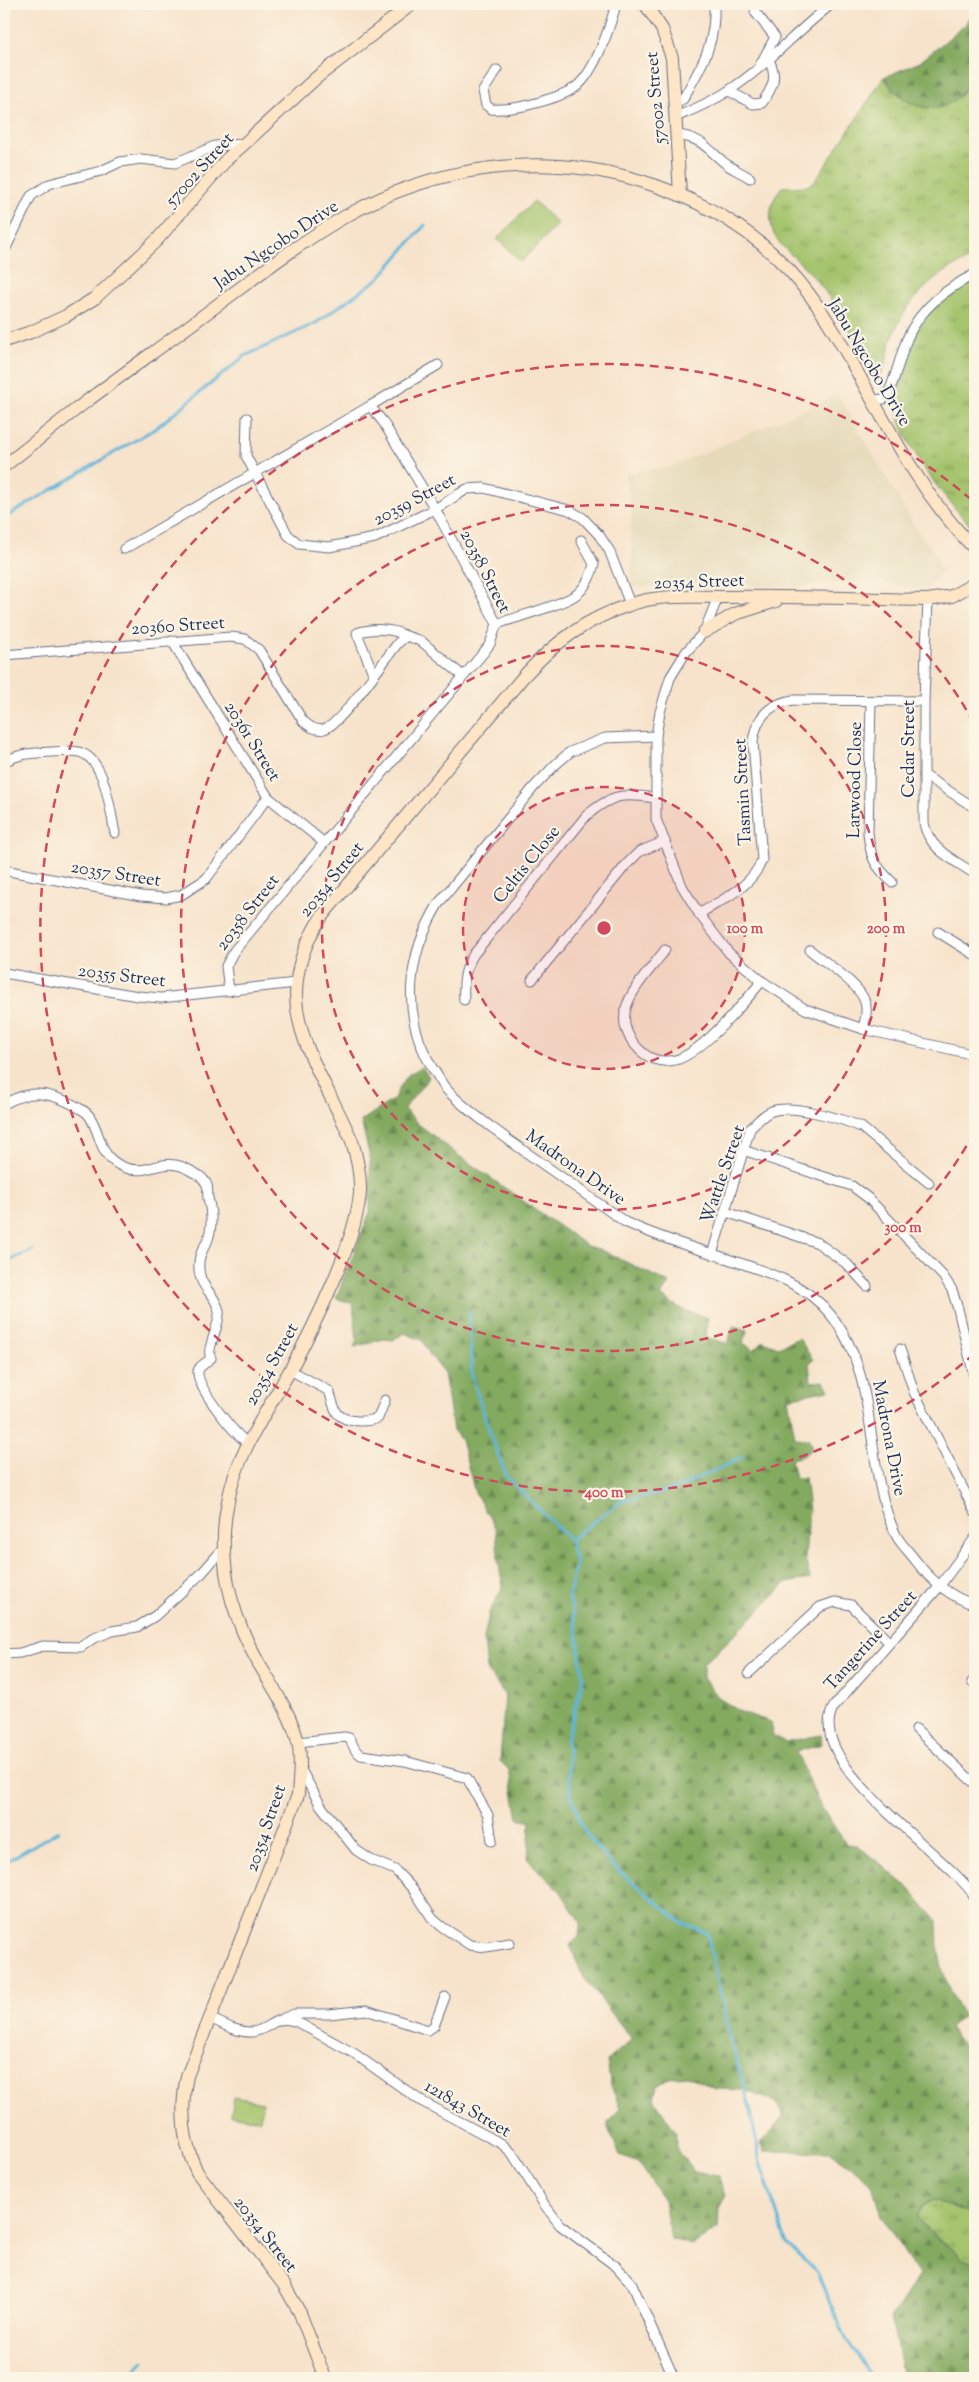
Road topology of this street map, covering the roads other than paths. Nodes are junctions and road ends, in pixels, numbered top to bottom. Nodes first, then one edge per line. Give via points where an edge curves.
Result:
1 (412, 4) edge
2 (616, 4) edge
3 (645, 4) edge
4 (714, 4) edge
5 (832, 4) edge
6 (755, 12) dead end
7 (769, 60) junction
8 (760, 66) junction
9 (497, 70) dead end
10 (729, 91) junction
11 (676, 102) junction
12 (676, 117) junction
13 (677, 135) junction
14 (244, 144) junction
15 (750, 178) dead end
16 (680, 195) junction
17 (4, 252) edge
18 (975, 274) edge
19 (4, 341) edge
20 (438, 364) dead end
21 (873, 400) junction
22 (370, 406) junction
23 (247, 418) dead end
24 (4, 466) edge
25 (254, 473) junction
26 (435, 509) junction
27 (580, 540) dead end
28 (124, 549) dead end
29 (975, 549) edge
30 (975, 583) edge
31 (718, 597) junction
32 (794, 597) junction
33 (928, 600) junction
34 (630, 604) junction
35 (497, 624) junction
36 (704, 632) junction
37 (406, 636) junction
38 (172, 641) junction
39 (4, 656) edge
40 (373, 673) junction
41 (463, 676) junction
42 (871, 701) junction
43 (924, 701) junction
44 (656, 736) junction
45 (4, 762) edge
46 (924, 775) junction
47 (268, 796) junction
48 (655, 798) junction
49 (975, 808) edge
50 (115, 834) dead end
51 (664, 841) junction
52 (324, 842) junction
53 (4, 870) edge
54 (975, 874) edge
55 (892, 882) dead end
56 (699, 914) junction
57 (938, 932) dead end
58 (665, 950) dead end
59 (810, 950) dead end
60 (975, 955) edge
61 (4, 973) edge
62 (532, 980) dead end
63 (762, 981) junction
64 (296, 983) junction
65 (229, 991) junction
66 (464, 1000) dead end
67 (862, 1029) junction
68 (975, 1055) edge
69 (4, 1104) edge
70 (744, 1150) junction
71 (929, 1183) dead end
72 (726, 1212) junction
73 (712, 1254) junction
74 (867, 1286) dead end
75 (900, 1349) dead end
76 (290, 1370) junction
77 (975, 1380) edge
78 (385, 1400) dead end
79 (248, 1443) junction
80 (975, 1512) edge
81 (975, 1538) edge
82 (222, 1549) junction
83 (939, 1587) junction
84 (975, 1605) edge
85 (889, 1642) junction
86 (4, 1654) edge
87 (749, 1673) dead end
88 (916, 1729) dead end
89 (298, 1742) junction
90 (300, 1768) junction
91 (975, 1784) edge
92 (492, 1842) dead end
93 (975, 1896) edge
94 (510, 1943) dead end
95 (445, 1997) dead end
96 (210, 2018) junction
97 (282, 2019) junction
98 (325, 2378) edge
99 (674, 2378) edge

1 - 14 street, 57002 Street via 316,78
2 - 9 street via 594,62 583,80 567,92 529,105 490,109 483,90
3 - 11 street, 57002 Street via 660,25 670,49
4 - 11 street via 711,42 683,99
5 - 7 street
6 - 8 street via 775,37
7 - 8 street
7 - 10 street via 775,71 774,80 762,103 754,104
8 - 10 street
10 - 12 street
11 - 12 street, 57002 Street
12 - 13 street, 57002 Street
13 - 15 street via 691,136 705,144 726,164
13 - 16 street, 57002 Street
14 - 17 street via 211,147 175,163 141,159 120,162 49,184 31,196
14 - 19 street, 57002 Street via 156,241 95,298 66,316
16 - 21 street, Jabu Ngcobo Drive via 744,231 793,273 844,346
16 - 24 street, Jabu Ngcobo Drive via 611,173 530,164 464,171 382,199 348,215 269,268
18 - 21 street via 943,293 916,320 888,394 884,399
20 - 22 street
21 - 29 street, Jabu Ngcobo Drive via 933,501
22 - 25 street
22 - 26 street, 20358 Street
23 - 25 street, 20359 Street via 246,456
25 - 26 street, 20359 Street via 288,535 299,544 329,547 375,538
25 - 28 street
26 - 34 street, 20359 Street via 456,494 475,487 569,510 583,518 609,550
26 - 35 street, 20358 Street
27 - 35 street via 594,562 589,578 575,596
30 - 33 street, 20354 Street via 952,596
31 - 32 street, 20354 Street
31 - 34 street, 20354 Street via 669,597
31 - 36 street
32 - 33 street, 20354 Street
32 - 36 street via 742,611
33 - 43 street, Cedar Street
34 - 64 street, 20354 Street via 603,615 546,651 322,916 308,937
35 - 41 street, 20358 Street via 490,644
36 - 44 street via 686,652 670,678
37 - 40 street, 20360 Street
37 - 40 street via 391,631 357,634
37 - 41 street via 421,641
38 - 39 street, 20360 Street
38 - 40 street, 20360 Street via 231,637 250,642 263,656 303,721 319,730 331,727 344,714
38 - 47 street, 20361 Street
41 - 52 street, 20358 Street
42 - 43 street, Tasmin Street
42 - 55 street, Larwood Close via 870,852 878,868
42 - 56 street, Tasmin Street via 793,700 772,706 763,714 756,724 753,742 762,860 749,882
43 - 46 street, Cedar Street
44 - 48 street
44 - 73 street, Madrona Drive via 605,738 586,744 555,764 534,787 438,904 427,923 416,950 413,971 414,1018 420,1041 446,1090 470,1111 625,1222
45 - 50 street via 32,753 72,751 87,756 98,768
46 - 49 street
46 - 54 street, Cedar Street via 924,823 929,840 941,852
47 - 52 street, 20361 Street
47 - 53 street, 20357 Street via 206,879 182,895 166,898 140,896
48 - 51 street via 656,819
48 - 66 street, Celtis Close via 621,795 602,802 586,816 474,954 464,976
51 - 56 street via 682,886
51 - 62 street via 638,852
52 - 65 street, 20358 Street via 228,960
56 - 63 street via 729,953
57 - 60 street
58 - 63 street via 630,996 623,1014 628,1036 654,1060 664,1062 689,1053 734,1014
59 - 67 street via 859,991 866,1008
61 - 65 street, 20355 Street via 161,998
63 - 67 street via 805,1009
64 - 65 street, 20355 Street
64 - 76 street, 20354 Street via 299,1026 352,1141 360,1193 342,1256
67 - 68 street
69 - 79 street via 34,1094 52,1095 90,1116 107,1156 119,1165 135,1170 180,1164 207,1184 212,1224 198,1265 202,1286 219,1310 218,1326 209,1349 211,1358 198,1373 210,1398
70 - 71 street, Wattle Street via 750,1129 762,1117 771,1112 794,1110 848,1121 861,1127
70 - 72 street, Wattle Street
70 - 77 street via 846,1182 868,1198 943,1276 952,1290
72 - 73 street, Wattle Street
72 - 74 street via 818,1243 848,1264
73 - 83 street, Madrona Drive via 793,1283 830,1314 846,1338 860,1370 891,1521 898,1538
75 - 80 street via 914,1392
76 - 78 street via 329,1391 336,1411 343,1418 362,1421 378,1418
76 - 79 street, 20354 Street
79 - 82 street, 20354 Street via 227,1502
81 - 83 street, Tangerine Street
82 - 86 street via 201,1574 156,1616 137,1627 112,1631 81,1647 44,1646
82 - 89 street, 20354 Street via 229,1595 238,1622 279,1696
83 - 84 street, Madrona Drive
83 - 85 street, Tangerine Street
85 - 87 street via 850,1605 835,1602 820,1607
85 - 93 street, Tangerine Street via 834,1706 827,1722 830,1737 868,1795 960,1877
88 - 91 street
89 - 90 street, 20354 Street
89 - 92 street via 349,1738 361,1755 405,1761 467,1778 488,1814
90 - 94 street via 322,1806 356,1850 395,1870 441,1926 470,1945 486,1947
90 - 96 street, 20354 Street via 298,1794 290,1821
95 - 97 street via 434,2026 428,2030 366,2010 294,2014
96 - 97 street via 247,2032 255,2032
96 - 98 street, 20354 Street via 187,2076 183,2096 183,2131 188,2151 207,2186 284,2285 305,2325
97 - 99 street, 121843 Street via 297,2022 355,2054 421,2101 502,2144 512,2153 560,2225 617,2267 632,2284

